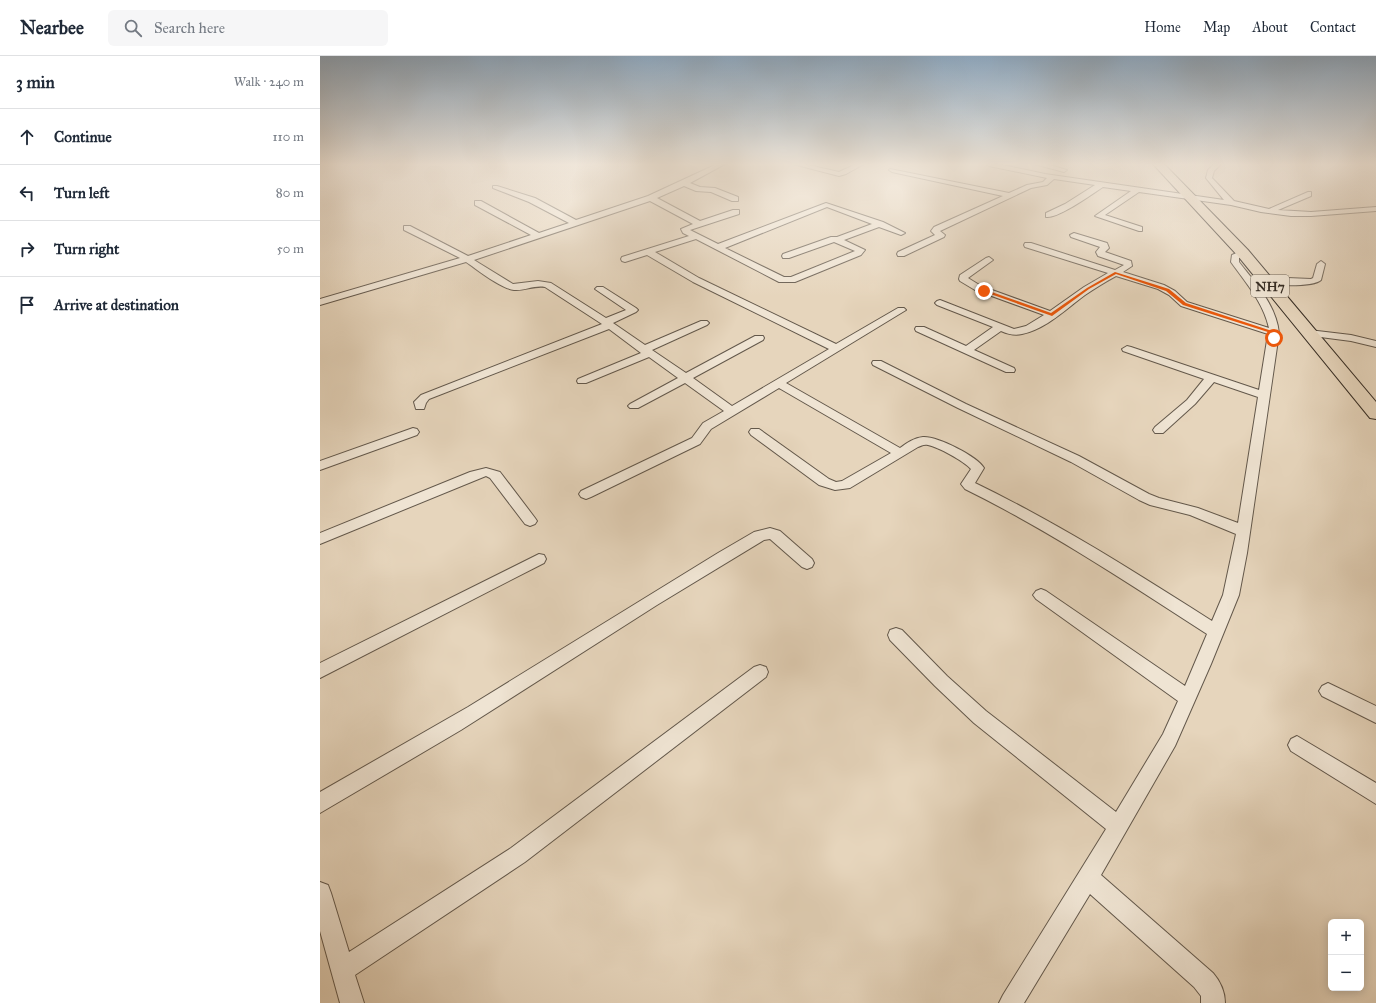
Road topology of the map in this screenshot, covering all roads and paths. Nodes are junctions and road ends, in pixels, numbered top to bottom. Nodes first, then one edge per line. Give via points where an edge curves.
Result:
1 (488, 208) edge
2 (548, 208) edge
3 (618, 208) edge
4 (670, 208) edge
5 (820, 208) edge
6 (837, 208) edge
7 (982, 208) edge
8 (1063, 208) edge
9 (1110, 208) edge
10 (1200, 208) edge
11 (1257, 208) edge
12 (1277, 208) edge
13 (1368, 208) edge
14 (1271, 211) junction
15 (736, 212) dead end
16 (1049, 215) dead end
17 (574, 222) junction
18 (699, 224) junction
19 (880, 224) junction
20 (407, 228) dead end
21 (1139, 229) dead end
22 (901, 233) dead end
23 (537, 235) junction
24 (1074, 235) dead end
25 (696, 236) junction
26 (838, 240) junction
27 (1028, 245) dead end
28 (719, 248) junction
29 (648, 252) junction
30 (1243, 253) junction
31 (901, 254) dead end
32 (786, 256) dead end
33 (467, 259) junction
34 (625, 259) dead end
35 (989, 260) dead end
36 (1321, 264) dead end
37 (1116, 273) junction
38 (1265, 280) junction
39 (600, 289) dead end
40 (320, 302) edge
41 (940, 303) dead end
42 (901, 310) dead end
43 (1052, 315) junction
44 (608, 323) junction
45 (704, 323) dead end
46 (1000, 327) junction
47 (920, 329) dead end
48 (1274, 333) junction
49 (1309, 333) junction
50 (759, 338) dead end
51 (1376, 344) edge
52 (836, 348) junction
53 (1127, 349) dead end
54 (966, 350) junction
55 (646, 352) junction
56 (877, 363) dead end
57 (1010, 370) dead end
58 (1212, 378) junction
59 (685, 379) junction
60 (582, 381) dead end
61 (778, 383) junction
62 (1263, 396) junction
63 (1371, 402) edge
64 (634, 406) dead end
65 (420, 407) dead end
66 (732, 411) junction
67 (1376, 414) edge
68 (1159, 430) dead end
69 (413, 432) dead end
70 (755, 432) dead end
71 (900, 453) junction
72 (320, 466) edge
73 (586, 494) dead end
74 (530, 520) dead end
75 (1243, 532) junction
76 (320, 539) edge
77 (539, 560) dead end
78 (807, 563) dead end
79 (1041, 595) dead end
80 (1216, 632) junction
81 (896, 635) dead end
82 (320, 670) edge
83 (760, 672) dead end
84 (1328, 691) dead end
85 (1188, 698) junction
86 (1376, 715) edge
87 (1297, 745) dead end
88 (1376, 794) edge
89 (320, 803) edge
90 (1119, 827) junction
91 (1088, 878) junction
92 (320, 893) edge
93 (324, 924) edge
94 (342, 970) junction
95 (352, 1003) edge
96 (1011, 1003) edge
97 (1213, 1003) edge

1 - 23 street
2 - 17 street
3 - 17 street
4 - 18 street
5 - 28 street
6 - 19 street
7 - 31 street via 937,229 935,231 942,234 939,237
8 - 16 street
9 - 21 street via 1099,216
10 - 30 highway, NH7
11 - 14 street
12 - 14 street
13 - 14 street via 1311,214
15 - 18 street
17 - 23 street
18 - 25 street via 685,229
19 - 22 street
19 - 26 street
20 - 33 street
23 - 33 street
24 - 37 street via 1104,245 1101,254 1128,263 1128,266
25 - 28 street
25 - 29 street
26 - 28 street via 859,249 860,252 789,281 782,280
26 - 32 street via 832,239
27 - 37 street
29 - 34 street
29 - 52 street via 696,280
30 - 38 highway, NH7
30 - 48 street via 1235,257 1235,262 1268,308
33 - 40 street
33 - 44 street via 512,287 539,282 548,285
35 - 43 street via 963,279 978,288
36 - 38 street via 1317,280 1312,282
37 - 43 street
37 - 48 street via 1167,290 1184,304
38 - 49 highway, NH7
39 - 44 street via 633,310
41 - 46 street
42 - 52 street
43 - 46 street via 1019,332
44 - 55 street
44 - 65 street via 425,397 420,402
45 - 55 street
46 - 54 street
47 - 54 street
48 - 62 street
49 - 51 street
49 - 63 highway, NH7
50 - 59 street
52 - 61 street
53 - 58 street
54 - 57 street
55 - 59 street
55 - 60 street
56 - 75 street via 1075,460 1144,497 1193,512
58 - 62 street
58 - 68 street via 1191,402
59 - 64 street
59 - 66 street
61 - 66 street
61 - 71 street
62 - 75 street
63 - 67 highway, NH7
66 - 73 street via 703,429 696,441
69 - 72 street
70 - 71 street via 824,482 835,486 845,485
71 - 80 street via 921,441 931,441 973,463 978,468 968,484 970,486 1017,509 1093,553
74 - 76 street via 495,475 486,472
75 - 80 street via 1231,595
77 - 82 street
78 - 89 street via 770,533 759,536 621,618 472,714
79 - 85 street
80 - 85 street
81 - 90 street via 980,718
83 - 94 street via 518,855
84 - 86 street
85 - 90 street via 1169,740
87 - 88 street
90 - 91 street
91 - 96 street
91 - 97 street via 1202,978 1214,996
92 - 93 street
93 - 94 street
94 - 95 street

